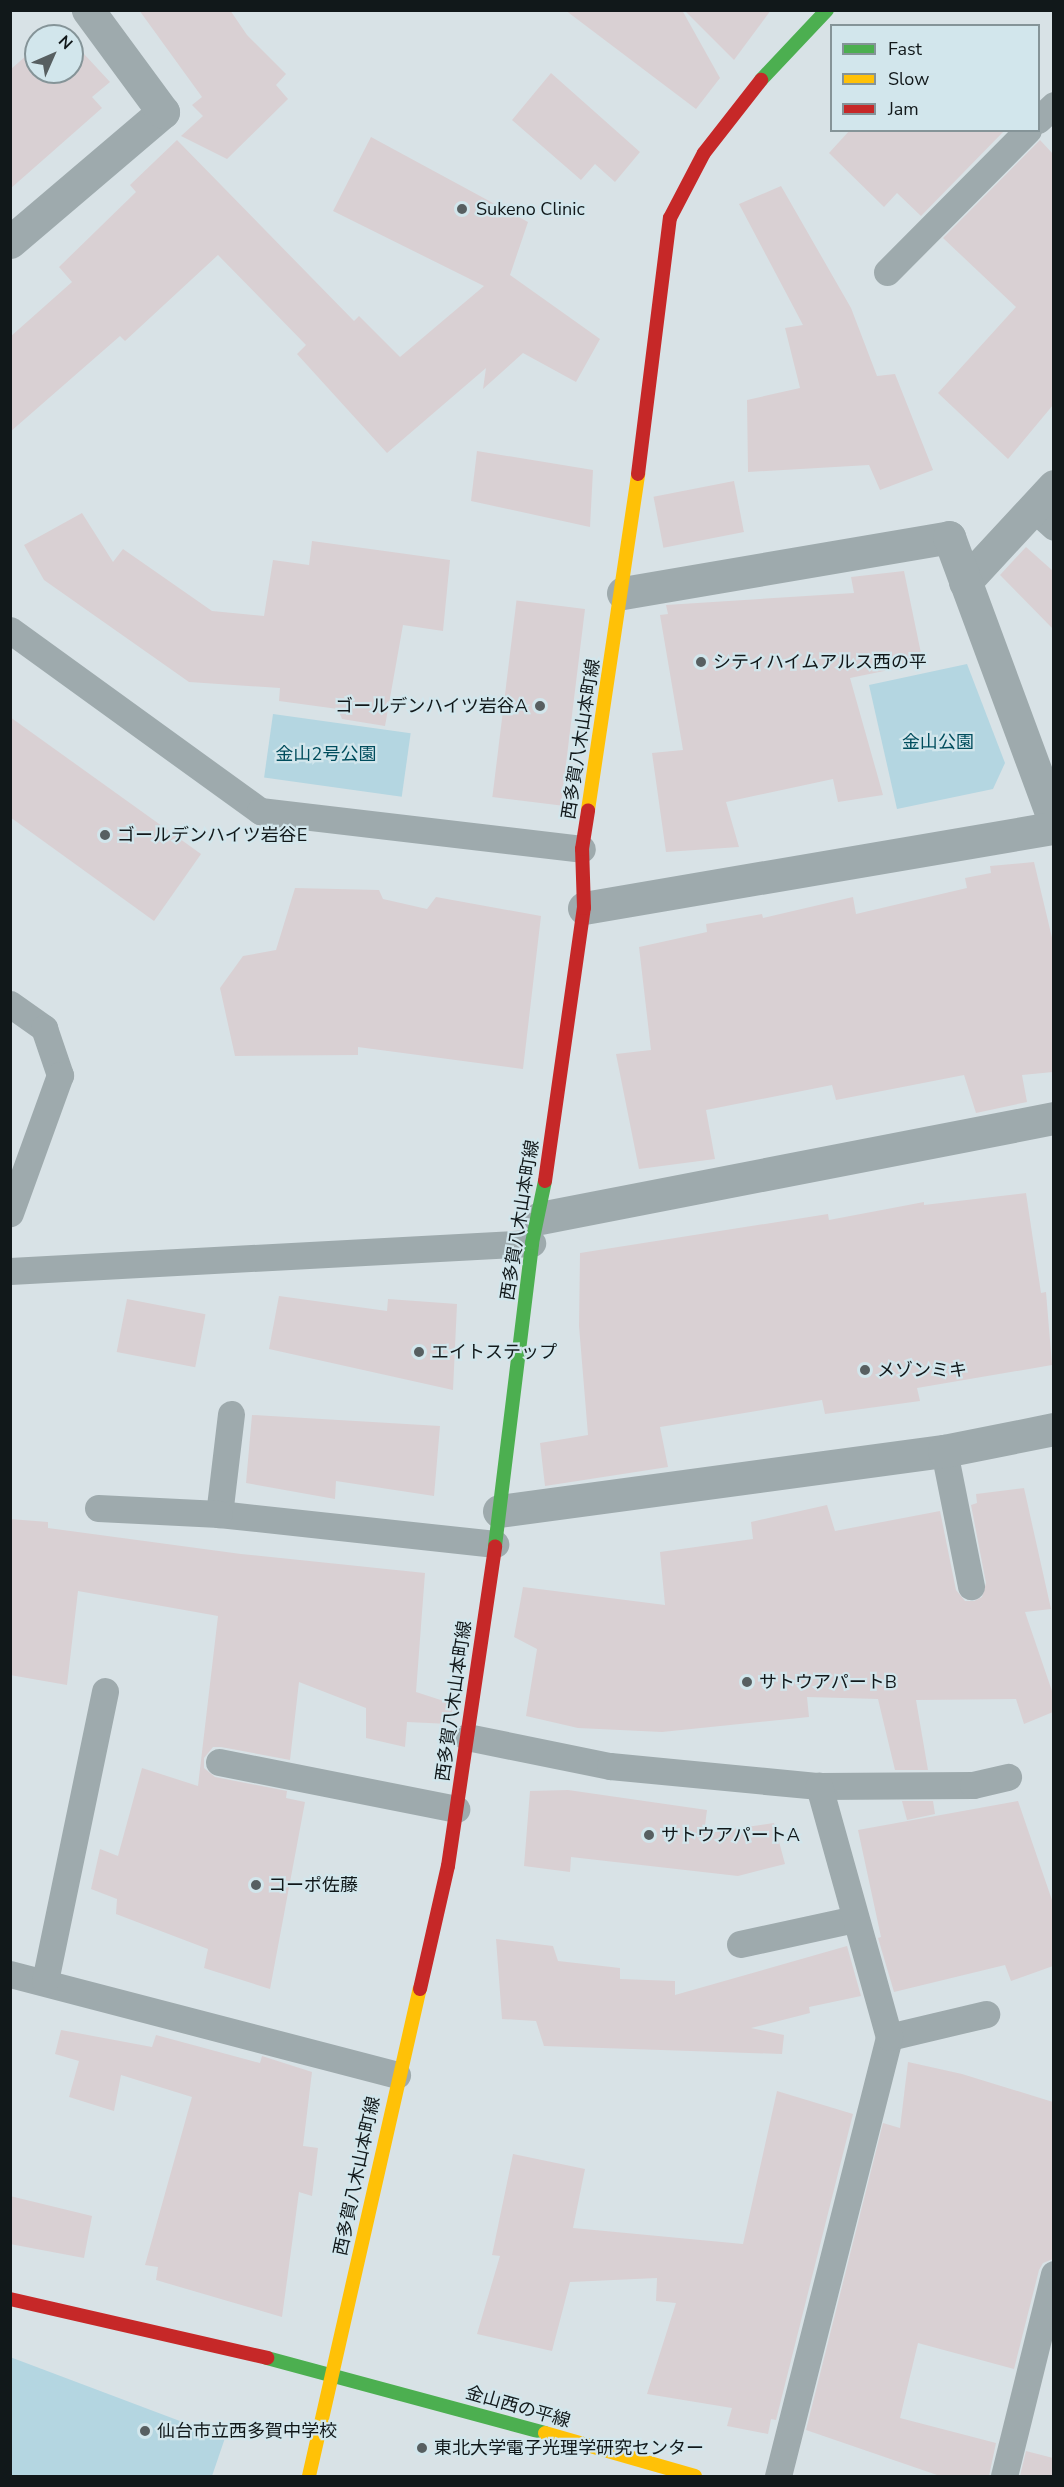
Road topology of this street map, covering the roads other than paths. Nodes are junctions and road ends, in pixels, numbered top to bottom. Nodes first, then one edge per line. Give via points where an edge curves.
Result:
1 (88, 10) edge
2 (827, 10) edge
3 (1053, 105) edge
4 (1040, 118) edge
5 (1026, 132) edge
6 (10, 242) edge
7 (887, 272) dead end
8 (1047, 507) edge
9 (965, 582) junction
10 (623, 593) junction
11 (10, 630) edge
12 (1053, 821) edge
13 (1053, 828) edge
14 (582, 849) junction
15 (584, 908) junction
16 (10, 1004) edge
17 (1053, 1118) edge
18 (10, 1213) edge
19 (536, 1231) junction
20 (10, 1271) edge
21 (231, 1413) dead end
22 (1053, 1430) edge
23 (944, 1451) junction
24 (98, 1508) dead end
25 (499, 1511) junction
26 (219, 1514) junction
27 (495, 1544) junction
28 (970, 1586) dead end
29 (105, 1691) dead end
30 (467, 1737) junction
31 (219, 1762) dead end
32 (1008, 1777) dead end
33 (819, 1786) junction
34 (456, 1809) junction
35 (855, 1919) junction
36 (740, 1944) dead end
37 (10, 1974) edge
38 (45, 1981) junction
39 (986, 2014) dead end
40 (889, 2037) junction
41 (397, 2075) junction
42 (1053, 2274) edge
43 (10, 2299) edge
44 (332, 2372) junction
45 (309, 2476) edge
46 (695, 2476) edge
47 (778, 2476) edge
48 (1004, 2476) edge

1 - 6 street via 163,112
2 - 10 street, 西多賀八木山本町線 via 743,102 704,153 670,218
3 - 4 lane
5 - 7 lane
8 - 9 street
9 - 10 street via 949,537
9 - 12 street
10 - 14 street, 西多賀八木山本町線
11 - 14 lane via 260,811
13 - 15 street
14 - 15 street, 西多賀八木山本町線
15 - 19 street, 西多賀八木山本町線
16 - 18 lane via 44,1028 60,1075
17 - 19 street
19 - 20 lane
19 - 25 street, 西多賀八木山本町線
21 - 26 lane
22 - 23 street
23 - 25 street
23 - 28 lane
24 - 26 lane
25 - 27 street, 西多賀八木山本町線
26 - 27 lane
27 - 30 street, 西多賀八木山本町線
29 - 38 lane
30 - 33 lane via 610,1766
30 - 34 street, 西多賀八木山本町線
31 - 34 lane
32 - 33 lane via 973,1785
33 - 35 lane
34 - 41 street, 西多賀八木山本町線 via 448,1866
35 - 36 lane
35 - 40 lane
37 - 38 lane
38 - 41 lane
39 - 40 lane
40 - 47 lane
41 - 44 street, 西多賀八木山本町線
42 - 48 lane
43 - 44 street, 金山西の平線
44 - 45 street, 西多賀八木山本町線
44 - 46 street, 金山西の平線

